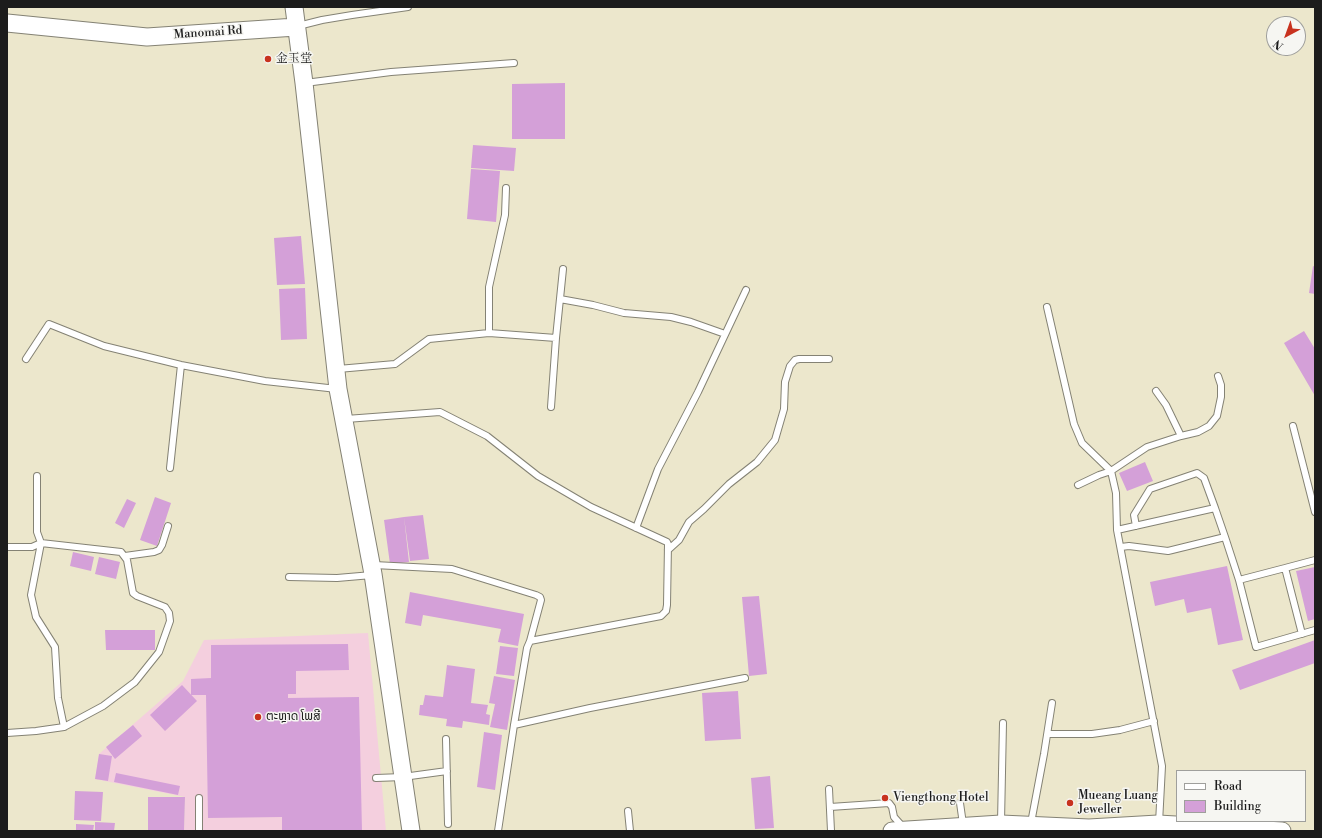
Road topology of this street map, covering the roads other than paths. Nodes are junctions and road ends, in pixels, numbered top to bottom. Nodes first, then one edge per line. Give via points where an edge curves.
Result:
1 (294, 7) edge
2 (408, 7) edge
3 (7, 23) edge
4 (296, 27) junction
5 (514, 63) dead end
6 (304, 83) junction
7 (506, 188) dead end
8 (563, 269) dead end
9 (746, 290) dead end
10 (560, 299) junction
11 (1047, 307) dead end
12 (489, 333) junction
13 (725, 334) junction
14 (556, 338) junction
15 (26, 359) dead end
16 (829, 359) dead end
17 (181, 365) junction
18 (336, 369) junction
19 (1218, 376) dead end
20 (338, 389) junction
21 (1156, 391) dead end
22 (551, 407) dead end
23 (344, 419) junction
24 (1293, 426) dead end
25 (1181, 436) junction
26 (170, 468) dead end
27 (1111, 471) junction
28 (37, 476) dead end
29 (1078, 485) dead end
30 (1214, 508) junction
31 (1315, 512) edge
32 (168, 526) dead end
33 (1136, 526) junction
34 (636, 528) junction
35 (1118, 530) junction
36 (1225, 537) junction
37 (41, 543) junction
38 (1121, 547) junction
39 (7, 548) edge
40 (668, 550) junction
41 (125, 556) junction
42 (1315, 560) edge
43 (1285, 568) junction
44 (372, 570) junction
45 (289, 577) dead end
46 (1239, 580) junction
47 (1315, 630) edge
48 (1302, 634) junction
49 (530, 641) junction
50 (745, 678) dead end
51 (1052, 703) dead end
52 (1154, 721) junction
53 (1003, 723) dead end
54 (514, 726) junction
55 (64, 727) junction
56 (7, 733) edge
57 (1048, 734) junction
58 (446, 739) dead end
59 (447, 771) junction
60 (403, 777) junction
61 (376, 778) dead end
62 (829, 789) dead end
63 (199, 798) dead end
64 (960, 804) dead end
65 (830, 807) junction
66 (628, 811) dead end
67 (448, 824) dead end
68 (1001, 824) junction
69 (1158, 824) junction
70 (1031, 825) junction
71 (963, 826) junction
72 (1053, 828) edge
73 (199, 831) edge
74 (411, 831) edge
75 (498, 831) edge
76 (630, 831) edge
77 (831, 831) edge
78 (901, 831) edge
79 (1282, 831) edge

1 - 4 street
2 - 4 lane, Manomai Rd via 322,20
3 - 4 street, Manomai Rd via 147,37
4 - 6 street
5 - 6 lane via 391,72
6 - 18 street
7 - 12 lane via 505,215 489,287
8 - 10 lane
9 - 13 lane
10 - 13 lane via 624,313 670,317
10 - 14 lane
11 - 27 lane via 1074,424 1082,443
12 - 14 lane
12 - 18 lane via 429,340 395,364
13 - 34 lane via 658,469
14 - 22 lane
15 - 17 lane via 49,324 104,346
16 - 40 lane via 795,360 790,366 785,382 784,409 774,440 757,462 729,484 689,522 679,540
17 - 20 lane via 265,381
17 - 26 lane
18 - 20 street
19 - 25 lane via 1221,397 1217,416 1209,426
20 - 23 street
21 - 25 lane
23 - 34 lane via 440,412 487,436 538,476 591,507
23 - 44 street
24 - 31 lane
25 - 27 lane via 1147,447
27 - 29 lane
27 - 35 lane via 1116,493
28 - 37 lane via 37,532
30 - 33 lane
30 - 33 lane via 1204,478 1197,473 1150,489 1134,515
30 - 36 lane
32 - 41 lane via 159,550
33 - 35 lane
34 - 40 lane via 667,542
35 - 38 lane
36 - 38 lane via 1168,551
36 - 46 lane
37 - 39 lane via 32,547
37 - 41 lane via 121,552
37 - 55 lane via 31,595 36,617 55,647 58,698
38 - 52 lane
40 - 49 lane via 667,605 661,616
41 - 55 lane via 133,593 165,607 170,622 159,652 135,682 103,706
42 - 43 lane
43 - 46 lane
43 - 48 lane
44 - 45 lane via 337,578
44 - 49 lane via 452,569 536,594 542,600
44 - 60 street
46 - 48 lane via 1256,647
47 - 48 lane
49 - 54 lane
50 - 54 lane via 590,708
51 - 57 lane
52 - 57 lane via 1092,734
52 - 69 lane via 1162,766
53 - 68 lane
54 - 75 lane
55 - 56 lane
57 - 70 lane
58 - 59 lane
59 - 60 lane
59 - 67 lane
60 - 61 lane
60 - 74 street
62 - 65 lane
63 - 73 lane
64 - 71 lane
65 - 77 lane
65 - 78 lane via 889,802
66 - 76 lane
68 - 70 street
68 - 71 street
69 - 72 street
69 - 79 street
70 - 72 street
71 - 78 street

